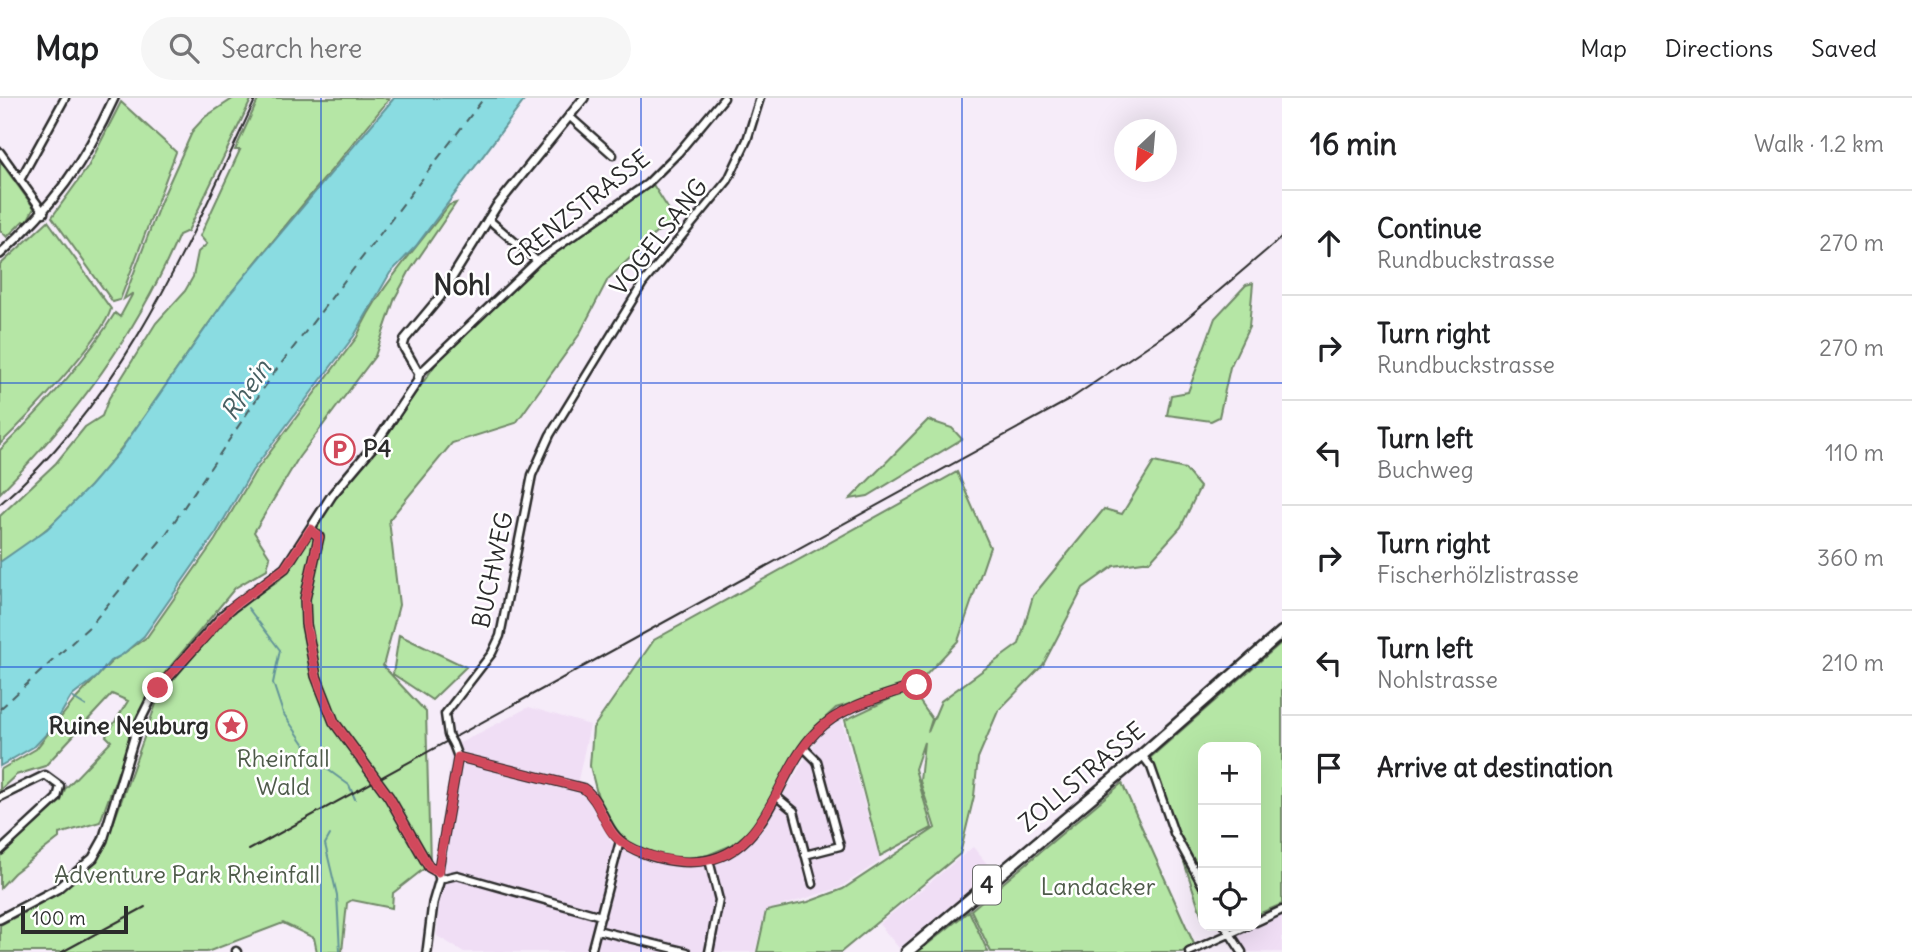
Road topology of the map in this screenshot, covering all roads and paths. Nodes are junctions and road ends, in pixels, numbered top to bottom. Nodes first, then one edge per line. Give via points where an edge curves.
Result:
1 (65, 98) edge
2 (114, 98) edge
3 (584, 98) edge
4 (724, 98) edge
5 (760, 98) edge
6 (569, 116) junction
7 (0, 152) edge
8 (613, 155) dead end
9 (20, 180) junction
10 (44, 213) junction
11 (488, 219) junction
12 (0, 254) edge
13 (537, 261) junction
14 (419, 373) junction
15 (575, 393) joint
16 (311, 529) junction
17 (1282, 632) edge
18 (917, 685) dead end
19 (804, 748) junction
20 (1142, 755) junction
21 (458, 757) junction
22 (0, 797) edge
23 (777, 797) junction
24 (620, 841) junction
25 (0, 851) edge
26 (805, 855) junction
27 (709, 860) junction
28 (439, 875) junction
29 (1198, 877) edge
30 (813, 884) dead end
31 (1282, 909) edge
32 (601, 916) junction
33 (0, 919) edge
34 (1261, 920) edge
35 (597, 930) junction
36 (1233, 931) edge
37 (1228, 933) junction
38 (427, 952) edge
39 (592, 952) edge
40 (687, 952) edge
41 (709, 952) edge
42 (907, 952) edge
43 (1189, 952) edge
44 (1242, 952) edge

1 - 9 street
2 - 10 street via 85,156
3 - 6 street
4 - 13 street, GRENZSTRASSE via 647,184
5 - 15 street, VOGELSANG via 728,180 643,283
6 - 8 street
6 - 11 street
7 - 9 street
9 - 10 street
10 - 12 street
11 - 13 street
11 - 14 street via 440,297 405,339 403,346
13 - 14 street, GRENZSTRASSE
14 - 16 street via 415,387
15 - 21 street, BUCHWEG, bridge via 532,475 500,636 445,714
16 - 28 street via 319,537 305,599 316,676 334,722 389,797 429,867
16 - 33 street via 285,568 224,614 149,701 93,858 57,889
17 - 20 main road, ZOLLSTRASSE / 4
18 - 19 street via 840,713
19 - 23 street
19 - 26 street via 817,761 840,846
20 - 29 street
20 - 42 main road, ZOLLSTRASSE / 4
21 - 24 street via 583,788
21 - 28 street
22 - 25 street via 44,775 60,786 57,798
23 - 26 street via 794,811
23 - 27 street via 751,834
24 - 27 street via 649,856 682,862
24 - 32 street
26 - 30 street
27 - 41 street via 719,900
28 - 32 street via 457,875
28 - 38 street
31 - 34 street
32 - 35 street
35 - 39 street
35 - 40 street
36 - 37 street
37 - 43 street
37 - 44 street

